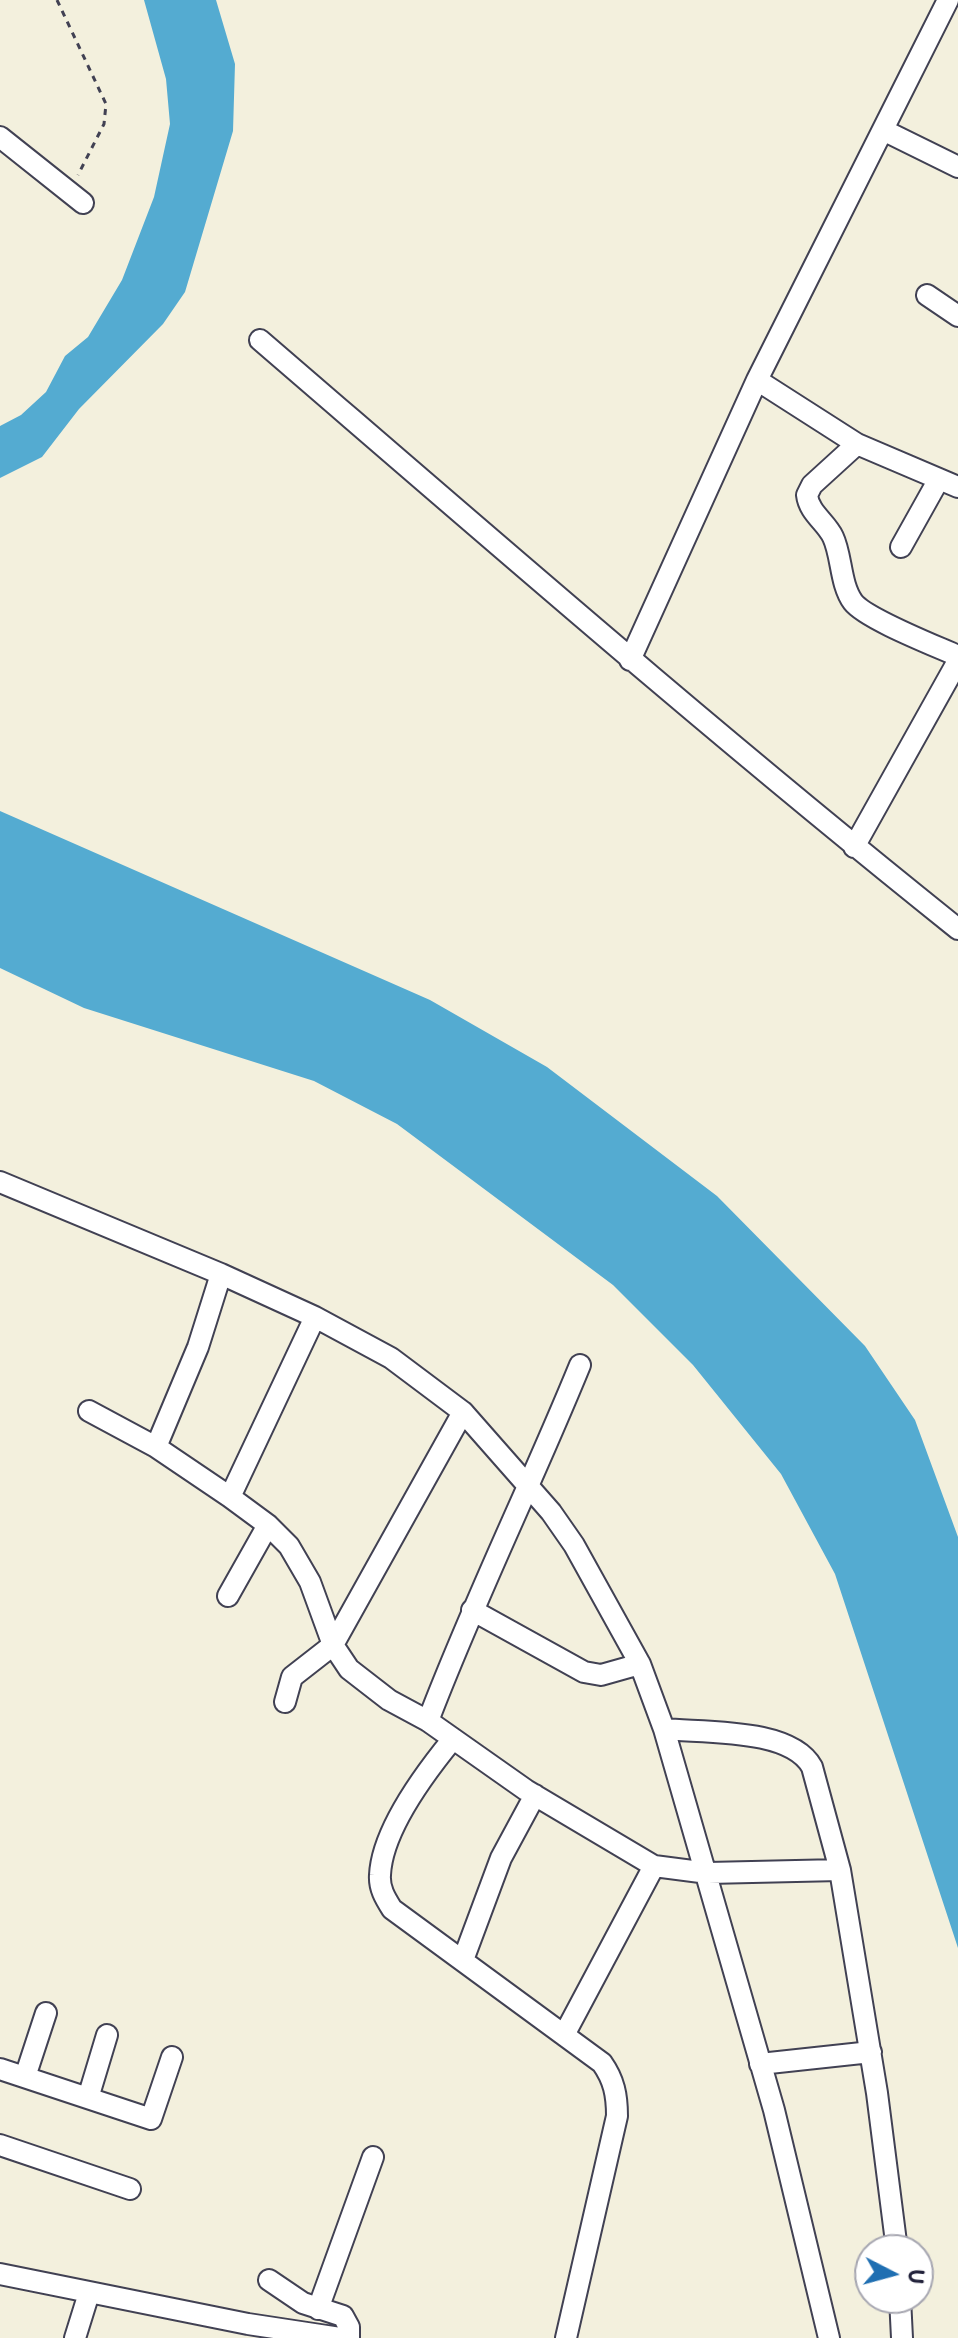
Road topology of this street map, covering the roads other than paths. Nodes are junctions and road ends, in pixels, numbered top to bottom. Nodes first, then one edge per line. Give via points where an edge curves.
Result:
1 (948, 0) edge
2 (883, 130) junction
3 (0, 137) edge
4 (958, 167) edge
5 (76, 197) road end
6 (927, 295) dead end
7 (958, 316) edge
8 (260, 340) dead end
9 (757, 380) junction
10 (857, 444) junction
11 (948, 483) edge
12 (901, 547) dead end
13 (958, 658) edge
14 (630, 660) junction
15 (854, 847) junction
16 (958, 929) edge
17 (0, 1182) edge
18 (221, 1274) junction
19 (315, 1317) junction
20 (580, 1365) dead end
21 (89, 1411) dead end
22 (463, 1412) junction
23 (156, 1447) junction
24 (530, 1486) junction
25 (230, 1497) junction
26 (268, 1525) junction
27 (228, 1596) dead end
28 (472, 1610) junction
29 (333, 1645) junction
30 (640, 1664) junction
31 (285, 1702) dead end
32 (428, 1721) junction
33 (664, 1729) junction
34 (452, 1740) junction
35 (535, 1795) junction
36 (654, 1866) junction
37 (840, 1870) junction
38 (708, 1873) junction
39 (463, 1960) junction
40 (46, 2013) dead end
41 (107, 2035) dead end
42 (564, 2035) junction
43 (871, 2052) junction
44 (172, 2057) dead end
45 (760, 2064) junction
46 (0, 2069) edge
47 (25, 2077) junction
48 (88, 2098) junction
49 (0, 2145) edge
50 (373, 2157) dead end
51 (130, 2189) dead end
52 (895, 2234) edge
53 (0, 2274) edge
54 (269, 2280) dead end
55 (89, 2293) junction
56 (318, 2309) junction
57 (901, 2314) edge
58 (75, 2338) edge
59 (340, 2338) edge
60 (349, 2338) edge
61 (566, 2338) edge
62 (829, 2338) edge
63 (902, 2338) edge

1 - 2 street
2 - 4 street
2 - 9 street
3 - 5 street
6 - 7 street
8 - 14 street
9 - 10 street
9 - 14 street
10 - 11 street
10 - 13 street via 807,495 840,552 854,602
11 - 12 street
13 - 15 street
14 - 15 street
15 - 16 street
17 - 18 street
18 - 19 street
18 - 23 street via 198,1347
19 - 22 street via 391,1358
19 - 25 street
20 - 24 street
21 - 23 street
22 - 24 street
22 - 29 street
23 - 25 street
24 - 28 street
24 - 30 street via 574,1545
25 - 26 street
26 - 27 street
26 - 29 street via 305,1573
28 - 30 street via 584,1672 601,1675
28 - 32 street
29 - 31 street via 292,1677
29 - 32 street via 349,1669
30 - 33 street
32 - 34 street
33 - 37 street via 767,1739 805,1753
33 - 38 street
34 - 35 street
34 - 39 street via 395,1825 380,1874 381,1891 392,1909
35 - 36 street
35 - 39 street via 501,1858
36 - 38 street
36 - 42 street
37 - 38 street
37 - 43 street
38 - 45 street
39 - 42 street
40 - 47 street
41 - 48 street
42 - 61 street via 602,2063 617,2094 617,2116
43 - 45 street
43 - 52 street
44 - 48 street via 151,2119
45 - 62 street
46 - 47 street
47 - 48 street
49 - 51 street
50 - 56 street
53 - 55 street
54 - 56 street
55 - 58 street
55 - 59 street
56 - 60 street via 343,2316
57 - 63 street

